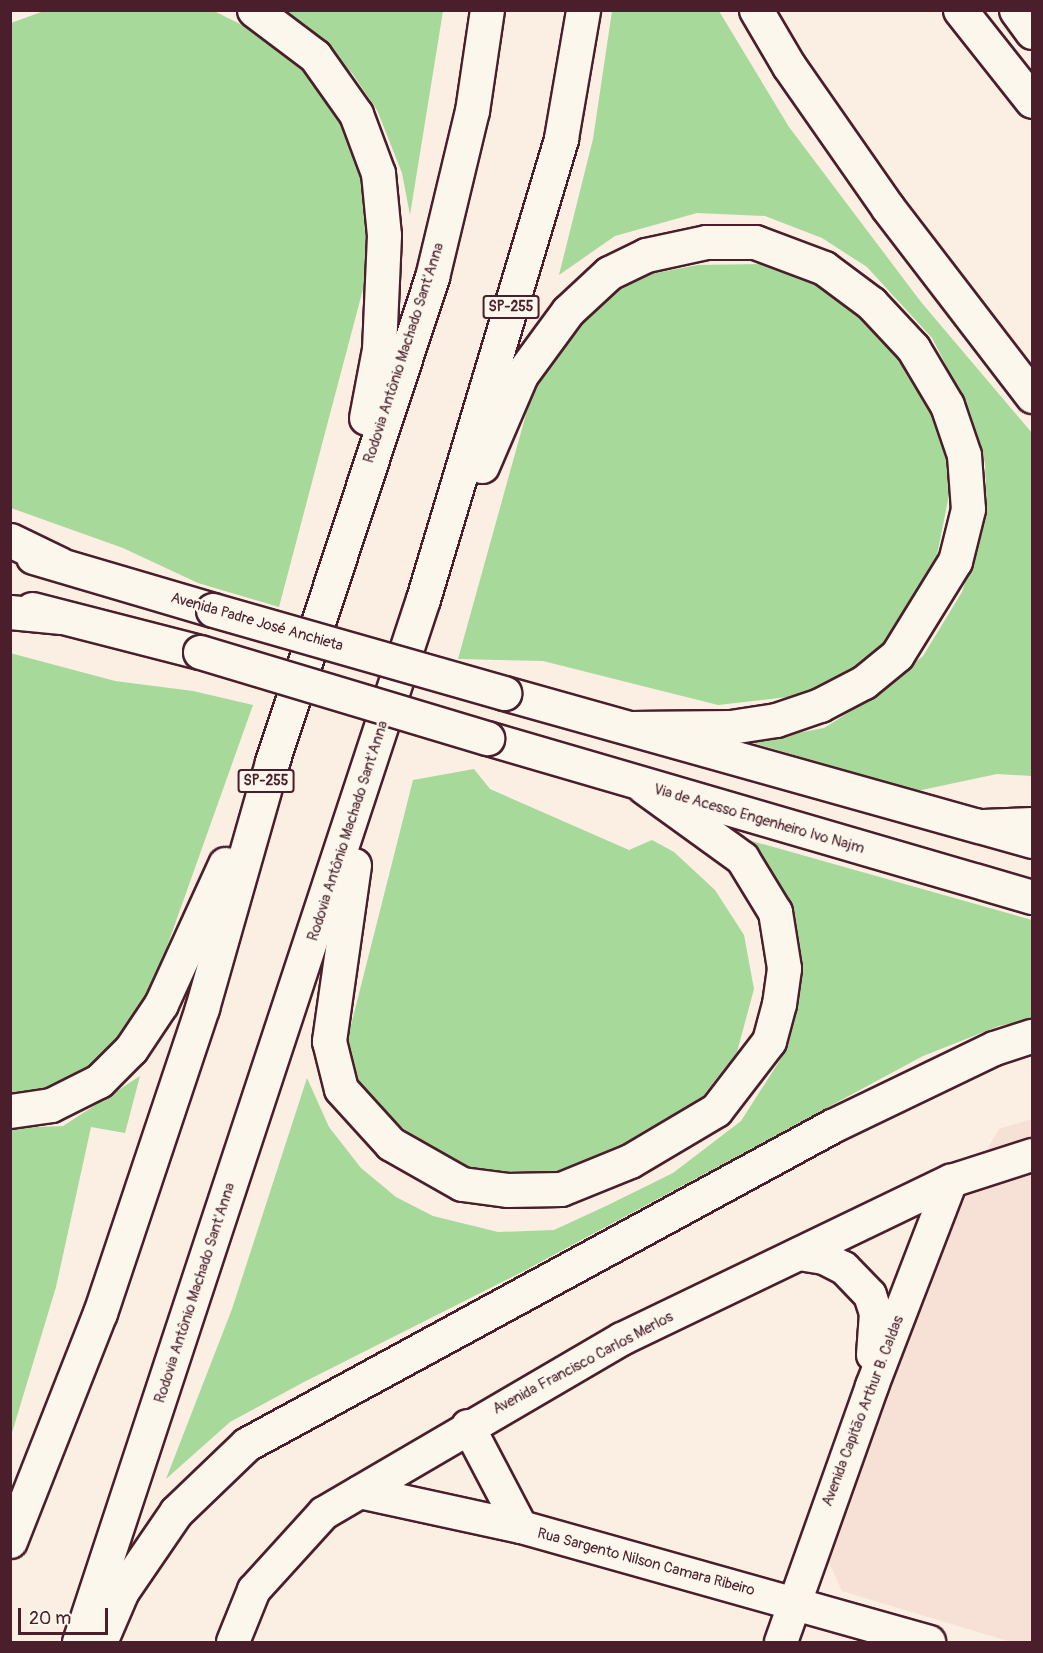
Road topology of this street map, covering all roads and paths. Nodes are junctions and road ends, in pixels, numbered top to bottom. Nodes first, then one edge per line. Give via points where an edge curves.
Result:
1 (254, 10) edge
2 (487, 10) edge
3 (583, 10) edge
4 (756, 10) edge
5 (960, 10) edge
6 (1016, 10) edge
7 (1032, 32) edge
8 (1032, 101) edge
9 (1032, 396) edge
10 (10, 540) edge
11 (10, 550) edge
12 (339, 552) junction
13 (60, 564) junction
14 (423, 599) junction
15 (10, 603) edge
16 (10, 612) edge
17 (59, 617) junction
18 (631, 728) junction
19 (272, 762) junction
20 (370, 765) junction
21 (644, 787) junction
22 (1032, 816) edge
23 (961, 820) junction
24 (1032, 840) edge
25 (1032, 897) edge
26 (1032, 1036) edge
27 (10, 1111) edge
28 (1032, 1155) edge
29 (951, 1181) junction
30 (799, 1254) junction
31 (872, 1386) junction
32 (468, 1426) junction
33 (360, 1492) junction
34 (520, 1527) junction
35 (10, 1541) edge
36 (793, 1602) junction
37 (79, 1642) edge
38 (100, 1642) edge
39 (233, 1642) edge
40 (781, 1642) edge
41 (929, 1642) edge

1 - 12 main road via 315,56 356,114 378,173 384,235 379,350
2 - 12 main road, Rodovia Antônio Machado Sant'Anna / SP-255 via 472,111 432,277
3 - 14 main road, Rodovia Antônio Machado Sant'Anna / SP-255 via 561,138
4 - 9 main road via 789,66 888,208
5 - 8 main road
6 - 7 main road
10 - 13 main road
11 - 13 main road, Avenida Padre José Anchieta
12 - 19 main road, Rodovia Antônio Machado Sant'Anna / SP-255
13 - 18 main road, Avenida Padre José Anchieta, bridge
14 - 18 main road via 521,375 568,311 609,273 646,255 706,242 755,242 824,268 871,303 913,348 946,405 964,455 968,509 955,561 897,655 864,682 819,705 776,720 731,727
14 - 20 main road, Rodovia Antônio Machado Sant'Anna / SP-255
15 - 17 main road
16 - 17 main road
17 - 21 main road, Via de Acesso Engenheiro Ivo Najm, bridge via 200,652
18 - 23 main road
19 - 27 main road via 161,1004 131,1048 99,1081 51,1105
19 - 35 main road, Rodovia Antônio Machado Sant'Anna / SP-255 via 202,1008 122,1245
20 - 21 main road via 329,1041 341,1089 391,1144 424,1166 462,1184 507,1191 561,1189 587,1181 668,1140 716,1110 769,1041 784,968 775,912 742,858
20 - 37 main road, Rodovia Antônio Machado Sant'Anna / SP-255
21 - 25 main road, Via de Acesso Engenheiro Ivo Najm
22 - 23 lane
23 - 24 main road
26 - 38 main road via 994,1048 832,1126 247,1444 176,1512 122,1591
28 - 29 street, Avenida Francisco Carlos Merlos
29 - 30 street, Avenida Francisco Carlos Merlos
29 - 31 street, Avenida Capitão Arthur B. Caldas
30 - 31 street via 824,1258 844,1268 870,1295 876,1313
30 - 32 street, Avenida Francisco Carlos Merlos via 622,1339
31 - 36 street, Avenida Capitão Arthur B. Caldas
32 - 33 street, Avenida Francisco Carlos Merlos
32 - 34 street
33 - 34 street, Rua Sargento Nilson Camara Ribeiro
33 - 39 street, Avenida Francisco Carlos Merlos via 324,1513 254,1590
34 - 36 street, Rua Sargento Nilson Camara Ribeiro
36 - 40 street, Avenida Capitão Arthur B. Caldas
36 - 41 street, Rua Sargento Nilson Camara Ribeiro

